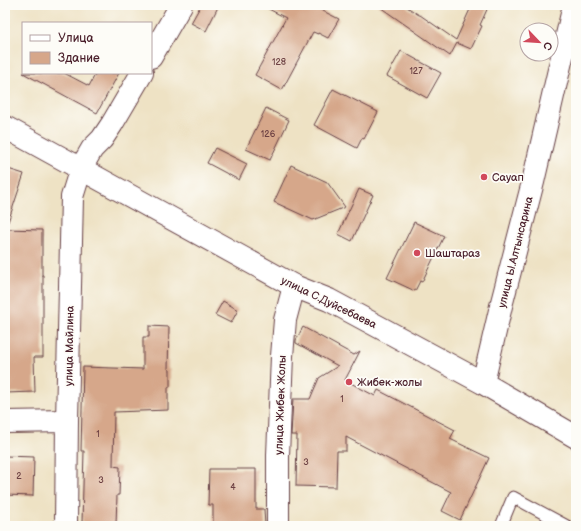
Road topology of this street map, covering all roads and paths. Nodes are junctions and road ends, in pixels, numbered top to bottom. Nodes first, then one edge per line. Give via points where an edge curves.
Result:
1 (181, 5) edge
2 (574, 5) edge
3 (152, 55) edge
4 (141, 74) edge
5 (5, 127) edge
6 (81, 168) junction
7 (294, 286) junction
8 (483, 382) junction
9 (67, 421) junction
10 (5, 422) edge
11 (576, 437) edge
12 (66, 526) edge
13 (278, 526) edge
14 (501, 526) edge
15 (567, 526) edge

1 - 3 street
2 - 8 street, улица Ы.Алтынсарина
4 - 6 street via 112,124
5 - 6 street, улица С.Дуйсебаева
6 - 7 street, улица С.Дуйсебаева
6 - 9 street, улица Майлина via 72,197
7 - 8 street, улица С.Дуйсебаева via 329,300
7 - 13 street, улица Жибек Жолы via 285,320 282,356
8 - 11 street, улица С.Дуйсебаева
9 - 10 street
9 - 12 street, улица Майлина
14 - 15 lane via 513,497

